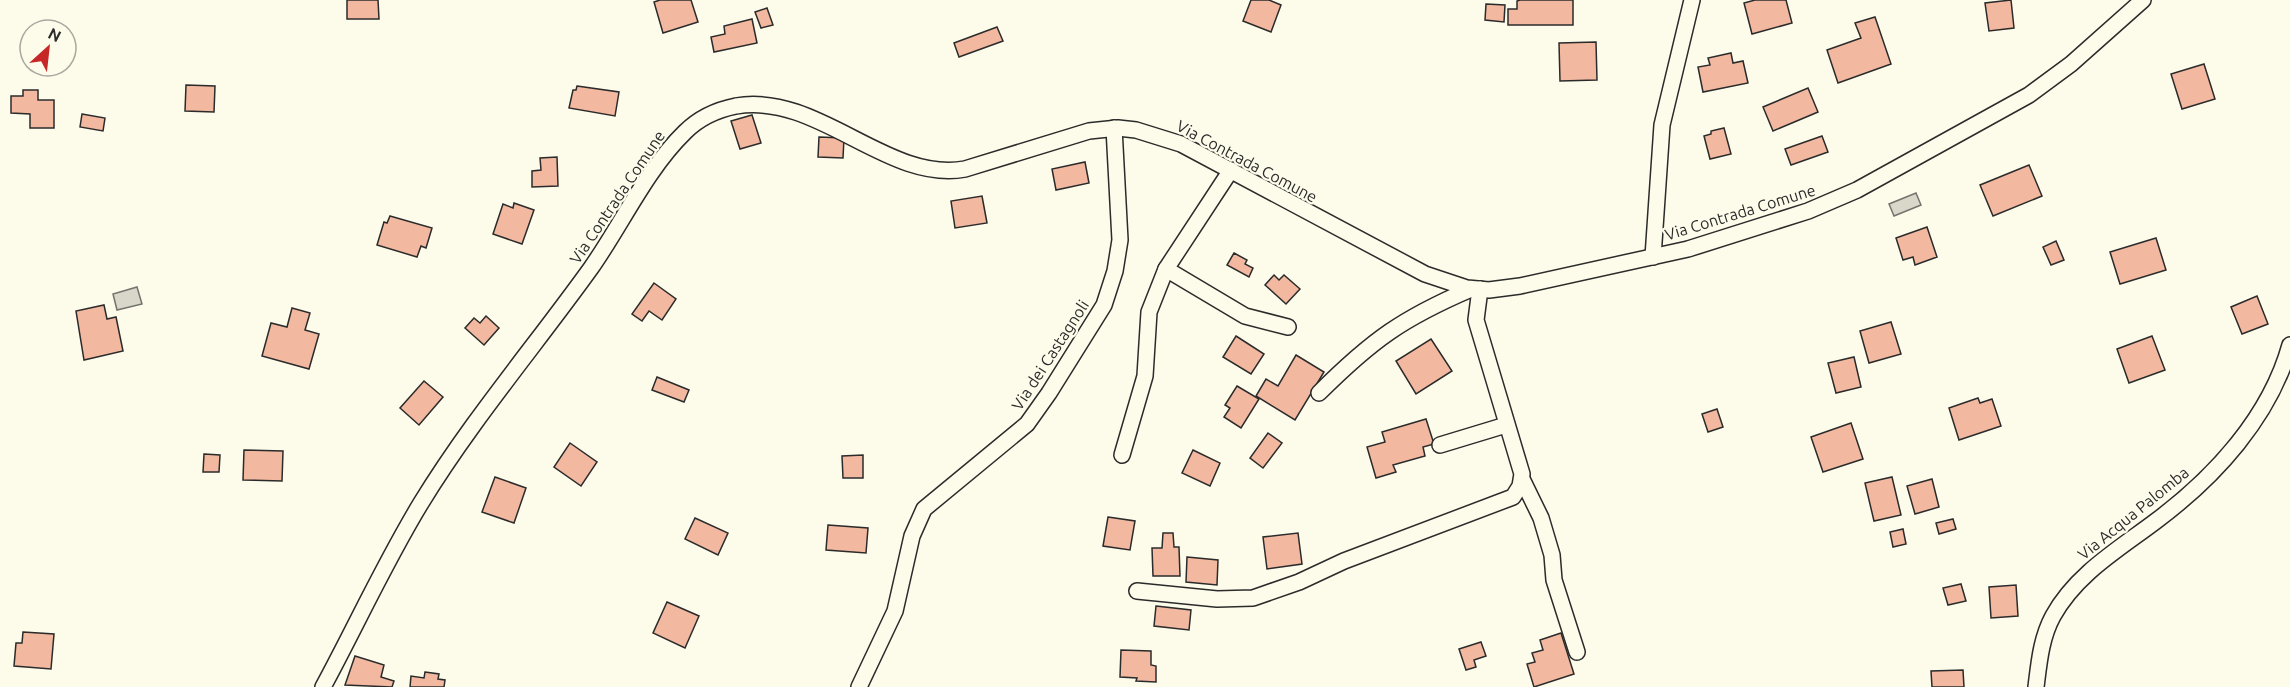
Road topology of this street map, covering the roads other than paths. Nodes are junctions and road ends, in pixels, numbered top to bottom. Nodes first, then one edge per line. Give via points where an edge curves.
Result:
1 (1692, 0) edge
2 (2143, 0) edge
3 (1114, 128) junction
4 (1230, 170) junction
5 (1653, 257) junction
6 (1166, 269) junction
7 (1475, 289) junction
8 (1288, 327) dead end
9 (2290, 345) edge
10 (1319, 393) dead end
11 (1506, 424) junction
12 (1440, 445) dead end
13 (1122, 455) dead end
14 (1522, 479) junction
15 (1137, 591) dead end
16 (1577, 652) dead end
17 (323, 687) edge
18 (859, 687) edge
19 (2036, 687) edge

1 - 5 street via 1662,125
2 - 5 street, Via Contrada Comune via 2041,87 1857,190 1782,221
3 - 4 street, Via Contrada Comune via 1164,137
3 - 17 street, Via Contrada Comune via 1077,134 948,171 931,170 902,159 779,106 734,107 695,123 662,159 593,266 431,487
3 - 18 street, Via dei Castagnoli via 1120,240 1104,306 1027,424 924,509 912,536 895,611
4 - 6 street
4 - 7 street, Via Contrada Comune via 1404,264 1445,282
5 - 7 street, Via Contrada Comune via 1520,286
6 - 8 street via 1245,316
6 - 13 street via 1149,312 1145,376
7 - 10 street via 1426,308 1388,330
7 - 11 street via 1476,320
9 - 19 street, Via Acqua Palomba via 2268,401 2230,451 2183,499 2096,565 2064,598 2046,630
11 - 12 street
11 - 14 street
14 - 15 street via 1508,501 1252,598 1225,600
14 - 16 street via 1544,526 1554,580

